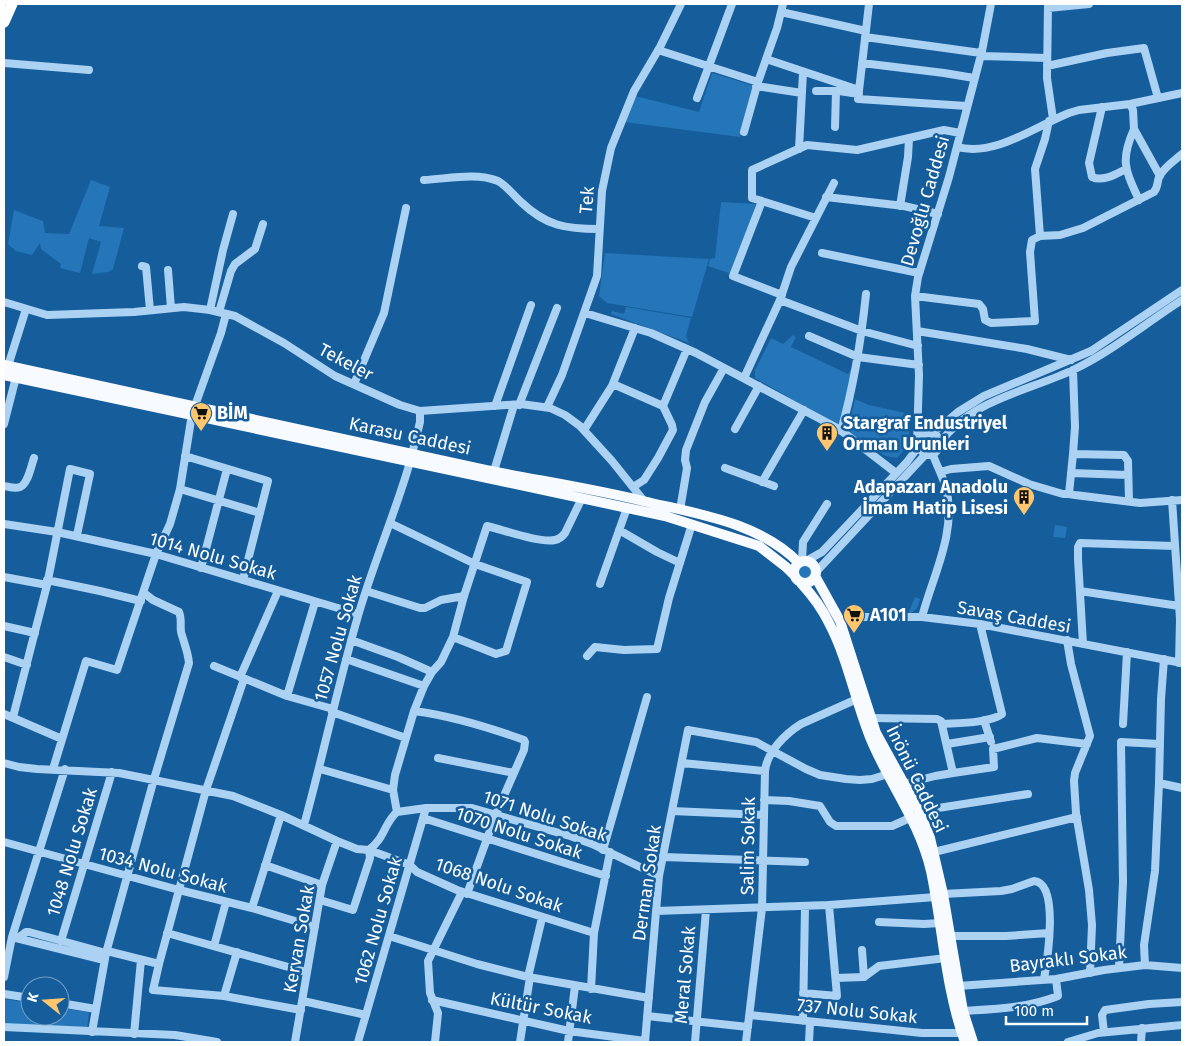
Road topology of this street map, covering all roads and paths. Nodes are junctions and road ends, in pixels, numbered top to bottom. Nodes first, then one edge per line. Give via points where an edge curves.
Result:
1 (12, 4) edge
2 (681, 4) edge
3 (732, 4) edge
4 (783, 4) edge
5 (869, 4) edge
6 (991, 4) edge
7 (1089, 4) edge
8 (1048, 6) edge
9 (781, 12) junction
10 (4, 22) edge
11 (865, 34) junction
12 (658, 50) junction
13 (981, 54) junction
14 (1047, 58) junction
15 (766, 60) junction
16 (4, 63) edge
17 (862, 63) junction
18 (709, 66) junction
19 (1047, 66) junction
20 (89, 70) dead end
21 (803, 72) junction
22 (974, 78) junction
23 (757, 84) junction
24 (816, 91) dead end
25 (836, 91) junction
26 (859, 92) junction
27 (802, 93) junction
28 (1182, 93) edge
29 (697, 98) dead end
30 (1158, 98) junction
31 (1130, 104) junction
32 (967, 106) junction
33 (1102, 107) junction
34 (1051, 120) junction
35 (835, 127) dead end
36 (1134, 129) junction
37 (744, 132) dead end
38 (960, 133) junction
39 (909, 138) junction
40 (956, 147) junction
41 (799, 149) junction
42 (1182, 154) edge
43 (1126, 169) junction
44 (1160, 176) junction
45 (424, 180) dead end
46 (834, 183) dead end
47 (826, 197) junction
48 (1139, 200) junction
49 (762, 201) junction
50 (900, 206) junction
51 (406, 208) dead end
52 (233, 214) dead end
53 (938, 214) junction
54 (816, 218) junction
55 (263, 224) dead end
56 (599, 228) junction
57 (1040, 236) junction
58 (822, 253) dead end
59 (142, 266) dead end
60 (168, 270) dead end
61 (919, 273) junction
62 (1182, 290) edge
63 (866, 294) dead end
64 (915, 296) junction
65 (781, 297) junction
66 (1182, 300) edge
67 (4, 302) edge
68 (531, 305) dead end
69 (171, 308) junction
70 (557, 308) dead end
71 (26, 309) junction
72 (150, 310) junction
73 (210, 310) junction
74 (222, 313) junction
75 (585, 313) junction
76 (635, 328) junction
77 (862, 331) junction
78 (917, 331) junction
79 (809, 336) dead end
80 (918, 346) junction
81 (687, 350) junction
82 (858, 357) junction
83 (1071, 360) junction
84 (919, 365) junction
85 (724, 368) junction
86 (5, 369) edge
87 (1073, 370) junction
88 (16, 377) junction
89 (744, 378) junction
90 (354, 384) junction
91 (613, 384) junction
92 (759, 386) junction
93 (517, 405) junction
94 (495, 406) junction
95 (663, 406) junction
96 (547, 407) junction
97 (804, 410) junction
98 (194, 411) junction
99 (420, 411) junction
100 (918, 411) junction
101 (4, 424) edge
102 (735, 428) dead end
103 (584, 430) junction
104 (841, 431) junction
105 (928, 433) junction
106 (940, 443) junction
107 (917, 445) junction
108 (1073, 454) junction
109 (929, 455) junction
110 (185, 456) junction
111 (34, 458) dead end
112 (411, 458) junction
113 (724, 468) dead end
114 (227, 469) junction
115 (494, 471) junction
116 (940, 472) junction
117 (896, 473) junction
118 (1070, 473) junction
119 (1128, 475) junction
120 (762, 482) junction
121 (4, 486) edge
122 (774, 486) dead end
123 (633, 487) junction
124 (180, 489) junction
125 (1069, 494) junction
126 (582, 498) junction
127 (219, 500) junction
128 (1172, 500) junction
129 (1182, 500) edge
130 (644, 502) junction
131 (1130, 502) junction
132 (826, 504) dead end
133 (627, 508) junction
134 (680, 510) junction
135 (260, 513) junction
136 (390, 523) junction
137 (4, 524) edge
138 (692, 524) junction
139 (619, 530) junction
140 (58, 532) junction
141 (77, 535) junction
142 (1175, 546) junction
143 (156, 554) junction
144 (803, 562) junction
145 (680, 563) junction
146 (475, 564) junction
147 (201, 568) junction
148 (815, 574) junction
149 (4, 577) edge
150 (798, 579) junction
151 (243, 580) junction
152 (47, 583) junction
153 (600, 584) dead end
154 (278, 591) junction
155 (366, 591) junction
156 (1080, 591) junction
157 (144, 592) junction
158 (464, 596) junction
159 (141, 602) junction
160 (315, 602) junction
161 (1180, 606) junction
162 (358, 614) junction
163 (922, 617) junction
164 (835, 622) junction
165 (980, 624) junction
166 (4, 626) edge
167 (36, 633) junction
168 (453, 637) junction
169 (351, 640) junction
170 (1067, 640) junction
171 (1083, 644) junction
172 (1127, 652) junction
173 (587, 656) dead end
174 (4, 657) edge
175 (346, 659) junction
176 (1164, 659) junction
177 (1181, 663) edge
178 (27, 664) junction
179 (214, 666) dead end
180 (432, 672) junction
181 (242, 678) junction
182 (424, 686) junction
183 (287, 696) junction
184 (647, 697) dead end
185 (857, 700) junction
186 (332, 711) junction
187 (414, 711) junction
188 (4, 714) edge
189 (13, 718) junction
190 (871, 718) junction
191 (984, 720) junction
192 (943, 724) junction
193 (1123, 724) dead end
194 (990, 737) junction
195 (406, 738) junction
196 (62, 739) junction
197 (947, 744) junction
198 (1087, 744) junction
199 (1160, 744) junction
200 (993, 749) junction
201 (774, 751) junction
202 (438, 758) dead end
203 (4, 763) edge
204 (682, 763) junction
205 (53, 769) junction
206 (65, 769) junction
207 (320, 769) junction
208 (765, 771) junction
209 (112, 772) junction
210 (514, 773) junction
211 (953, 773) junction
212 (888, 774) junction
213 (154, 779) junction
214 (1159, 783) junction
215 (904, 784) junction
216 (1182, 788) edge
217 (206, 790) junction
218 (393, 790) junction
219 (1028, 794) dead end
220 (764, 800) junction
221 (426, 808) junction
222 (672, 811) junction
223 (397, 812) junction
224 (496, 814) junction
225 (916, 814) junction
226 (281, 815) junction
227 (764, 815) junction
228 (1077, 816) junction
229 (423, 818) junction
230 (304, 825) junction
231 (488, 838) junction
232 (337, 841) junction
233 (4, 842) edge
234 (369, 850) junction
235 (39, 851) junction
236 (607, 851) junction
237 (934, 852) junction
238 (663, 857) junction
239 (764, 860) junction
240 (805, 862) dead end
241 (84, 864) junction
242 (265, 865) junction
243 (410, 865) junction
244 (128, 876) junction
245 (606, 876) junction
246 (659, 876) junction
247 (322, 885) junction
248 (179, 890) junction
249 (465, 893) junction
250 (939, 895) junction
251 (320, 900) junction
252 (226, 902) junction
253 (829, 905) junction
254 (805, 906) junction
255 (252, 908) junction
256 (762, 908) junction
257 (706, 910) junction
258 (656, 911) junction
259 (542, 918) junction
260 (879, 922) dead end
261 (940, 923) junction
262 (315, 926) junction
263 (167, 933) junction
264 (594, 933) junction
265 (1049, 933) junction
266 (389, 936) junction
267 (950, 936) junction
268 (15, 938) junction
269 (61, 941) junction
270 (214, 946) junction
271 (433, 950) junction
272 (862, 950) dead end
273 (237, 952) junction
274 (106, 955) junction
275 (946, 958) junction
276 (141, 960) junction
277 (159, 964) junction
278 (1145, 965) junction
279 (1119, 968) junction
280 (1182, 968) edge
281 (306, 972) junction
282 (1090, 973) junction
283 (864, 976) junction
284 (4, 977) edge
285 (529, 977) junction
286 (836, 978) junction
287 (1044, 979) junction
288 (1056, 979) junction
289 (575, 986) junction
290 (958, 986) junction
291 (591, 989) junction
292 (138, 990) junction
293 (153, 990) junction
294 (4, 994) edge
295 (803, 994) junction
296 (20, 996) edge
297 (224, 996) junction
298 (649, 998) junction
299 (432, 1000) junction
300 (303, 1001) junction
301 (1182, 1002) edge
302 (70, 1005) edge
303 (96, 1009) junction
304 (301, 1010) junction
305 (963, 1012) junction
306 (366, 1015) junction
307 (750, 1015) junction
308 (647, 1016) junction
309 (523, 1021) junction
310 (696, 1022) junction
311 (806, 1022) junction
312 (1182, 1025) edge
313 (4, 1027) edge
314 (748, 1027) junction
315 (1142, 1028) junction
316 (569, 1030) junction
317 (92, 1032) junction
318 (1104, 1032) junction
319 (134, 1034) junction
320 (145, 1038) edge
321 (963, 1040) edge
322 (217, 1042) edge
323 (294, 1042) edge
324 (358, 1042) edge
325 (435, 1042) edge
326 (520, 1042) edge
327 (568, 1042) edge
328 (645, 1042) edge
329 (695, 1042) edge
330 (746, 1042) edge
331 (809, 1042) edge
332 (973, 1042) edge
333 (1068, 1042) edge
334 (1141, 1042) edge

1 - 10 highway
2 - 12 street, Tek
3 - 18 street
4 - 9 street
5 - 11 street
6 - 13 street, Devoğlu Caddesi
7 - 8 street
8 - 14 street
9 - 11 street
9 - 15 street
11 - 13 street
11 - 17 street
12 - 18 street
12 - 56 street, Tek via 634,91 611,148 602,191
13 - 14 street
13 - 22 street, Devoğlu Caddesi
14 - 19 street
15 - 21 street
15 - 23 street
16 - 20 street
17 - 22 street
17 - 26 street
18 - 23 street
18 - 29 street
19 - 30 street via 1144,48
19 - 34 street
21 - 26 street
21 - 27 street
22 - 32 street, Devoğlu Caddesi
23 - 27 street
23 - 37 street
24 - 25 street
25 - 26 street
25 - 35 street
26 - 32 street via 858,99
27 - 41 street
28 - 30 street
30 - 31 street
31 - 33 street
31 - 36 street
32 - 38 street, Devoğlu Caddesi
33 - 34 street via 1080,110
33 - 43 street via 1089,163 1090,172 1096,179
34 - 40 street via 979,150
34 - 57 street via 1035,169
36 - 43 street via 1125,155
36 - 44 street
38 - 39 street via 944,130
38 - 40 street, Devoğlu Caddesi
39 - 41 street via 857,150 807,145
39 - 50 street
40 - 53 street, Devoğlu Caddesi
41 - 49 street via 752,170 752,198
42 - 44 street
43 - 48 street
44 - 48 street via 1154,192
45 - 56 street via 490,179 504,185 521,203 550,223
46 - 47 street
47 - 50 street
47 - 54 street
48 - 57 street via 1083,228 1060,235
49 - 54 street
49 - 65 street via 733,276
50 - 53 street
51 - 90 street via 384,313
52 - 73 street
53 - 61 street, Devoğlu Caddesi
54 - 65 street via 791,268
55 - 74 street via 255,249 235,264
56 - 75 street, Tek via 597,276
57 - 64 street via 1030,245 1035,321 992,323 986,320 979,304
58 - 61 street
59 - 72 street via 146,267
60 - 69 street
61 - 64 street, Devoğlu Caddesi
62 - 83 street via 1091,351
63 - 77 street
64 - 78 street, Devoğlu Caddesi
65 - 77 street
65 - 89 street
66 - 87 street
67 - 71 street, Tekeler
68 - 94 street
69 - 72 street, Tekeler
69 - 73 street, Tekeler
70 - 93 street
71 - 72 street, Tekeler via 47,314
71 - 86 street
73 - 74 street, Tekeler
74 - 90 street, Tekeler via 234,316
74 - 98 street via 222,333
75 - 76 street
75 - 96 street, Tek
76 - 81 street
76 - 91 street
77 - 80 street
77 - 82 street
78 - 80 street, Devoğlu Caddesi
78 - 83 street via 1027,349
79 - 82 street
80 - 84 street, Devoğlu Caddesi
81 - 85 street
81 - 95 street
82 - 84 street
82 - 104 street
83 - 105 street via 984,396
84 - 100 street, Devoğlu Caddesi
85 - 89 street
85 - 134 street via 705,402 686,450 687,468
86 - 88 main road, Karasu Caddesi
86 - 98 main road, Karasu Caddesi
87 - 106 street via 988,404 968,416
87 - 108 street
88 - 98 main road, Karasu Caddesi
88 - 101 street
89 - 92 street
90 - 99 street, Tekeler via 380,398
91 - 95 street
91 - 103 street
92 - 97 street
92 - 102 street
93 - 94 street, Tekeler
93 - 96 street, Tekeler
93 - 115 street
94 - 99 street, Tekeler
95 - 123 street via 672,430 644,480
96 - 103 street, Tekeler via 565,415
97 - 104 street
97 - 120 street
98 - 110 street
98 - 112 main road, Karasu Caddesi
99 - 112 street, 1057 Nolu Sokak
100 - 105 street via 922,426
100 - 107 street, Devoğlu Caddesi
103 - 123 street, Tekeler
104 - 117 street
105 - 106 street via 937,436
105 - 107 street via 920,436
106 - 109 street via 938,450
107 - 109 street
107 - 117 street
108 - 118 street
108 - 119 street via 1124,455 1128,461
109 - 116 street
109 - 148 street
110 - 114 street
110 - 124 street
111 - 121 street via 22,486
112 - 115 main road, Karasu Caddesi
112 - 126 main road, Karasu Caddesi
112 - 136 street, 1057 Nolu Sokak
113 - 120 street
114 - 127 street
114 - 135 street via 268,481
115 - 130 main road, Karasu Caddesi
116 - 125 street via 989,466 1029,484
116 - 163 street via 946,488 948,530
117 - 144 street via 822,552
118 - 119 street
118 - 125 street
119 - 131 street
120 - 122 street
123 - 130 street, Tekeler
124 - 127 street
124 - 143 street via 170,524
125 - 131 street
126 - 133 main road, Karasu Caddesi
126 - 146 street via 565,533 557,540 542,540 487,526
127 - 135 street
127 - 147 street
128 - 129 street
128 - 131 street
128 - 142 street
130 - 134 main road, Karasu Caddesi
132 - 144 street via 803,542
133 - 138 main road, Karasu Caddesi
133 - 139 street
134 - 144 main road, Karasu Caddesi via 731,523 765,537
135 - 151 street
136 - 146 street
136 - 155 street, 1057 Nolu Sokak
137 - 140 street, 1014 Nolu Sokak
138 - 145 street
138 - 150 main road, Karasu Caddesi via 760,546
139 - 145 street
139 - 153 street
140 - 141 street, 1014 Nolu Sokak
140 - 141 street via 70,470 90,474
140 - 152 street
141 - 143 street, 1014 Nolu Sokak
142 - 156 street via 1080,544
142 - 161 street
143 - 147 street, 1014 Nolu Sokak
143 - 157 street
144 - 148 main road via 813,565
144 - 150 main road via 794,568
145 - 173 street via 657,649 624,650 595,646
146 - 158 street
146 - 168 street via 527,582 506,651 496,654
147 - 151 street, 1014 Nolu Sokak
148 - 150 main road via 811,581
148 - 164 main road
149 - 152 street
150 - 164 main road, Karasu Caddesi
151 - 154 street, 1014 Nolu Sokak
152 - 159 street via 100,591
152 - 167 street
154 - 160 street, 1014 Nolu Sokak
154 - 181 street
155 - 158 street via 420,608
155 - 162 street, 1057 Nolu Sokak
156 - 161 street
156 - 171 street
157 - 159 street
157 - 213 street via 179,612 189,664
158 - 168 street
159 - 196 street via 117,670 86,661
160 - 162 street, 1014 Nolu Sokak
160 - 183 street
161 - 177 street
162 - 169 street, 1057 Nolu Sokak
163 - 164 street, Savaş Caddesi via 856,617
163 - 165 street, Savaş Caddesi
164 - 185 main road, İnönü Caddesi
164 - 190 main road, İnönü Caddesi
165 - 170 street, Savaş Caddesi
165 - 191 street via 1002,714
166 - 167 street
167 - 178 street
168 - 180 street via 441,662
169 - 175 street, 1057 Nolu Sokak
169 - 180 street
170 - 171 street, Savaş Caddesi
170 - 198 street via 1070,664 1089,726
171 - 172 street, Savaş Caddesi
172 - 176 street, Savaş Caddesi
172 - 193 street
174 - 178 street
175 - 182 street
175 - 186 street, 1057 Nolu Sokak
176 - 177 street, Savaş Caddesi
176 - 199 street
178 - 189 street
179 - 181 street
180 - 182 street
181 - 183 street
181 - 217 street
182 - 187 street
183 - 186 street
184 - 236 street
185 - 201 street, Salim Sokak via 801,724
185 - 212 main road, İnönü Caddesi via 870,738
186 - 195 street
186 - 207 street, 1057 Nolu Sokak
187 - 195 street
187 - 210 street via 449,717 524,740 524,750
188 - 189 street
189 - 196 street
190 - 192 street via 937,719
190 - 215 main road, İnönü Caddesi
191 - 192 street
191 - 194 street
192 - 197 street
194 - 197 street
194 - 200 street
195 - 218 street
196 - 205 street
197 - 211 street
198 - 200 street via 1037,738
198 - 228 street via 1075,773
199 - 214 street
199 - 279 street via 1122,742 1123,882
200 - 211 street via 994,767
201 - 204 street, Derman Sokak via 756,742 688,730
201 - 208 street, Salim Sokak
201 - 212 street via 820,775 860,780
202 - 210 street
203 - 205 street, 1068 Nolu Sokak
204 - 208 street
204 - 222 street, Derman Sokak
205 - 206 street, 1068 Nolu Sokak
206 - 209 street, 1068 Nolu Sokak
206 - 235 street
207 - 218 street
207 - 230 street, 1057 Nolu Sokak
208 - 220 street, Salim Sokak
209 - 213 street, 1068 Nolu Sokak
209 - 241 street, 1048 Nolu Sokak
210 - 224 street
211 - 215 street
212 - 225 main road, İnönü Caddesi
213 - 217 street, 1068 Nolu Sokak
213 - 244 street
214 - 216 street
214 - 278 street via 1155,871 1144,945
215 - 225 main road, İnönü Caddesi
217 - 226 street, 1068 Nolu Sokak via 233,796
217 - 248 street
218 - 223 street
219 - 225 street
220 - 225 street via 820,806 836,826 892,826
220 - 227 street, Salim Sokak
221 - 223 street, 1071 Nolu Sokak
221 - 224 street, 1071 Nolu Sokak via 472,808
221 - 229 street, 1062 Nolu Sokak
222 - 227 street
222 - 238 street, Derman Sokak
223 - 234 street via 380,841
224 - 231 street
224 - 236 street, 1071 Nolu Sokak via 570,836
225 - 237 main road, İnönü Caddesi
225 - 250 main road, İnönü Caddesi
226 - 230 street, 1068 Nolu Sokak
226 - 242 street
227 - 239 street, Salim Sokak
228 - 237 street
228 - 282 street via 1092,925
229 - 231 street, 1070 Nolu Sokak
229 - 243 street, 1062 Nolu Sokak
230 - 232 street, 1068 Nolu Sokak
231 - 245 street, 1070 Nolu Sokak
231 - 249 street
232 - 234 street, 1068 Nolu Sokak
232 - 247 street, Kervan Sokak
233 - 235 street, 1034 Nolu Sokak
234 - 243 street, 1068 Nolu Sokak
234 - 251 street via 370,858 353,910
235 - 241 street, 1034 Nolu Sokak
235 - 268 street
236 - 245 street
236 - 246 street, 1071 Nolu Sokak
237 - 250 main road, İnönü Caddesi
238 - 239 street
238 - 246 street, Derman Sokak
239 - 240 street
239 - 256 street, Salim Sokak
241 - 244 street, 1034 Nolu Sokak
241 - 269 street, 1048 Nolu Sokak
242 - 247 street
242 - 255 street
243 - 249 street, 1068 Nolu Sokak via 417,872
243 - 266 street, 1062 Nolu Sokak
244 - 248 street, 1034 Nolu Sokak
244 - 274 street
245 - 264 street
246 - 258 street, Derman Sokak
247 - 251 street, Kervan Sokak
248 - 252 street, 1034 Nolu Sokak
248 - 263 street
249 - 259 street, 1068 Nolu Sokak
249 - 271 street
250 - 253 street
250 - 261 main road, İnönü Caddesi
250 - 265 street via 1001,891 1038,881 1045,890 1050,909
250 - 267 main road, İnönü Caddesi
251 - 262 street, Kervan Sokak
252 - 255 street, 1034 Nolu Sokak
252 - 270 street
253 - 254 street
253 - 286 street
254 - 256 street
254 - 295 street
255 - 262 street, 1034 Nolu Sokak
256 - 257 street
256 - 307 street, Salim Sokak
257 - 258 street
257 - 310 street, Meral Sokak
258 - 298 street, Derman Sokak
259 - 264 street, 1068 Nolu Sokak
259 - 285 street
260 - 261 street
261 - 275 main road, İnönü Caddesi
262 - 281 street, Kervan Sokak
263 - 270 street
263 - 277 street
264 - 291 street
265 - 267 street
265 - 287 street
266 - 271 street
266 - 306 street, 1062 Nolu Sokak
267 - 290 main road, İnönü Caddesi
268 - 269 street via 28,932
268 - 274 street
268 - 284 street
269 - 274 street
270 - 273 street
271 - 285 street
271 - 299 street via 428,960
272 - 283 street
273 - 281 street
273 - 297 street
274 - 276 street
274 - 303 street
275 - 283 street via 879,966
275 - 321 main road, İnönü Caddesi
276 - 277 street
276 - 292 street
277 - 293 street
278 - 279 street, Bayraklı Sokak
278 - 280 street, Bayraklı Sokak
279 - 282 street, Bayraklı Sokak
281 - 300 street, Kervan Sokak
282 - 288 street, Bayraklı Sokak
283 - 286 street
285 - 289 street
285 - 309 street
286 - 295 street via 838,996
287 - 288 street, Bayraklı Sokak
287 - 290 street, Bayraklı Sokak
288 - 305 street via 1058,996 1049,1000
289 - 291 street
289 - 316 street
290 - 305 main road, İnönü Caddesi
291 - 298 street
292 - 293 street
292 - 319 street
293 - 297 street
294 - 296 street
295 - 311 street
297 - 304 street
298 - 308 street, Derman Sokak
299 - 309 street, Kültür Sokak
299 - 325 street via 438,1013
300 - 304 street, Kervan Sokak
300 - 306 street
301 - 318 street via 1105,1010 1102,1016
302 - 303 street
303 - 317 street
304 - 323 street, Kervan Sokak
305 - 332 main road, İnönü Caddesi
306 - 324 street, 1062 Nolu Sokak
307 - 311 street, 737 Nolu Sokak
307 - 314 street, Salim Sokak
308 - 310 street
308 - 328 street, Derman Sokak
309 - 316 street, Kültür Sokak
309 - 326 street
310 - 314 street
310 - 329 street, Meral Sokak
311 - 321 street, 737 Nolu Sokak
311 - 331 street
312 - 315 street
313 - 317 street
314 - 330 street, Salim Sokak
315 - 318 street
315 - 334 street
316 - 327 street
316 - 328 street, Kültür Sokak
317 - 319 street
318 - 333 street
319 - 320 street
320 - 322 street via 175,1035

